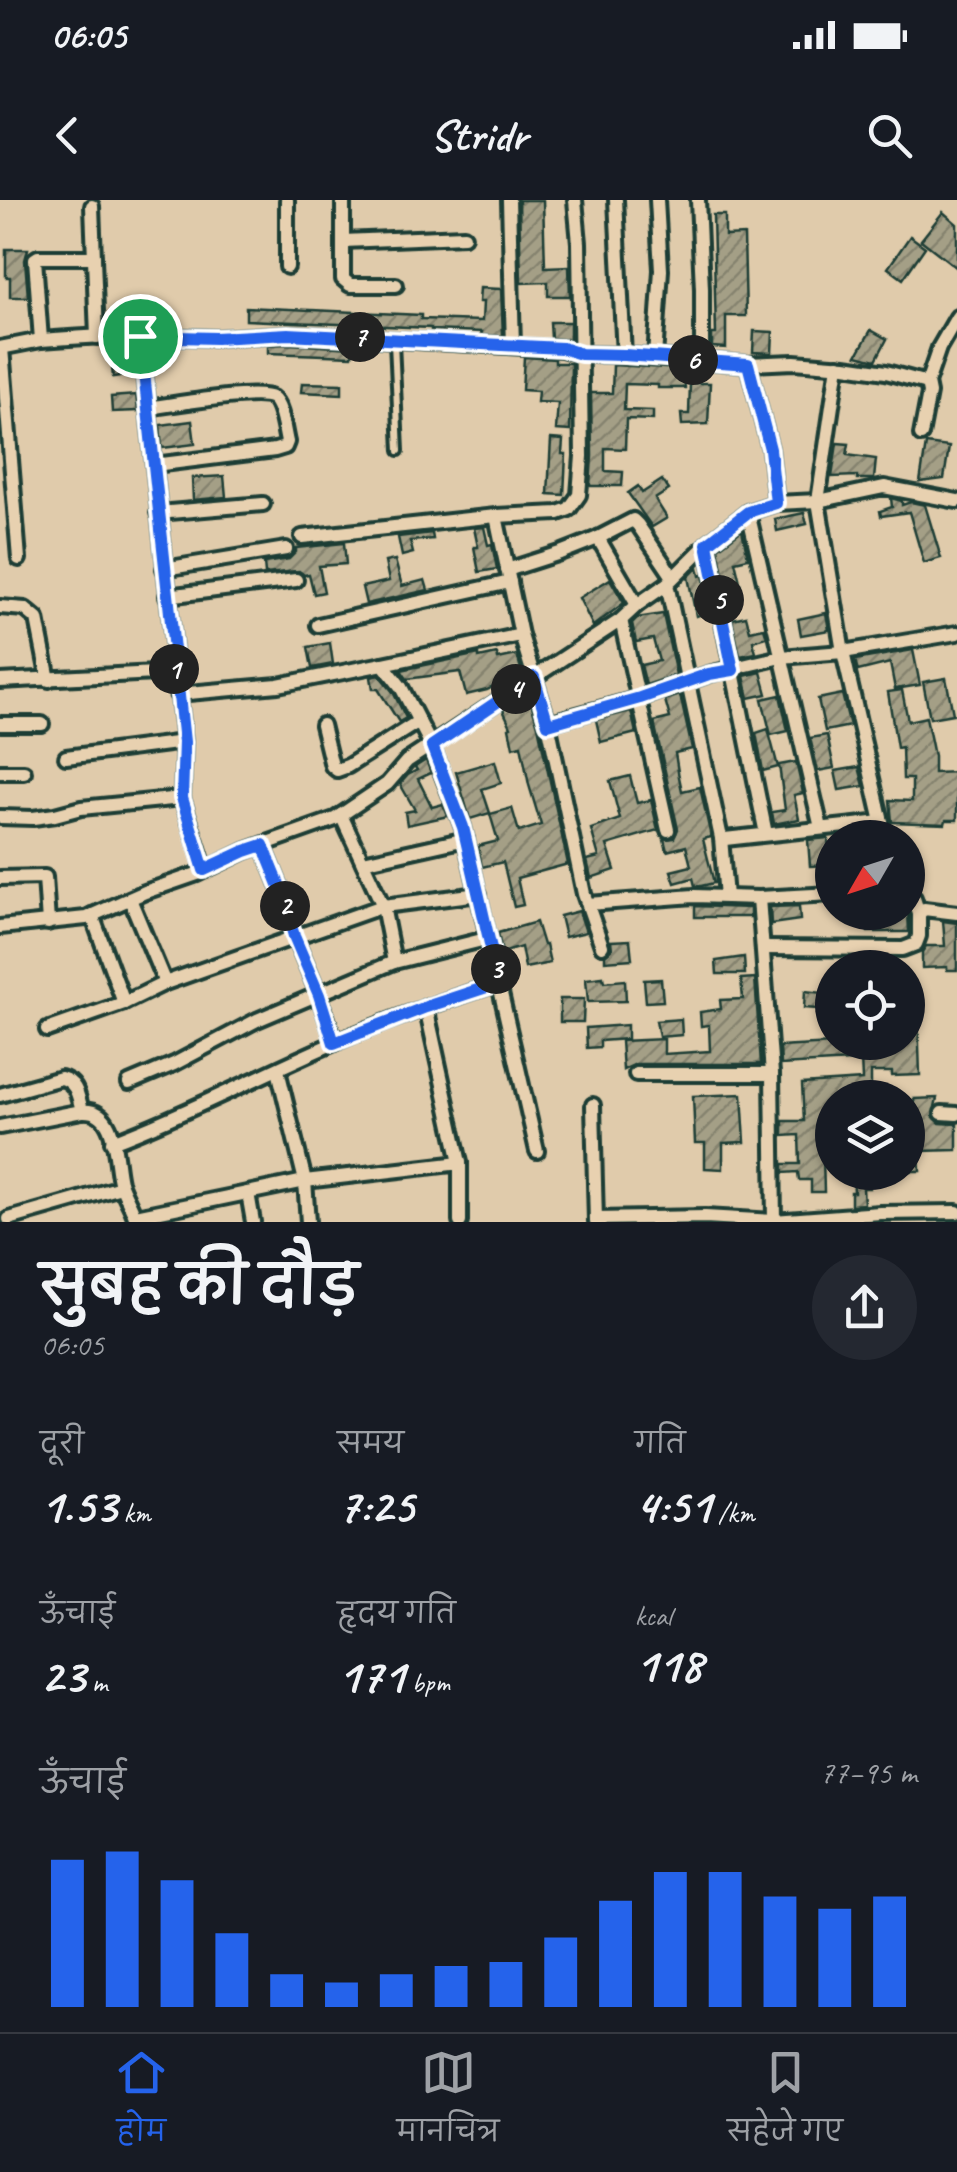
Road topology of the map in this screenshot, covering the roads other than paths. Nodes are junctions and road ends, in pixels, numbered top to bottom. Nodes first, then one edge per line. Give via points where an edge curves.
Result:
1 (288, 200) edge
2 (343, 200) edge
3 (509, 200) edge
4 (576, 200) edge
5 (616, 200) edge
6 (658, 200) edge
7 (698, 200) edge
8 (92, 206) dead end
9 (464, 236) dead end
10 (343, 241) junction
11 (94, 257) junction
12 (287, 267) dead end
13 (396, 285) dead end
14 (957, 317) edge
15 (98, 336) junction
16 (140, 336) junction
17 (41, 340) junction
18 (394, 340) junction
19 (513, 346) junction
20 (1, 348) edge
21 (581, 354) junction
22 (624, 355) junction
23 (655, 357) junction
24 (702, 360) junction
25 (748, 364) junction
26 (838, 366) junction
27 (927, 383) junction
28 (148, 408) junction
29 (921, 435) dead end
30 (400, 450) dead end
31 (154, 465) junction
32 (957, 501) edge
33 (818, 502) junction
34 (776, 503) junction
35 (263, 504) dead end
36 (748, 512) junction
37 (158, 513) junction
38 (496, 516) junction
39 (302, 537) dead end
40 (598, 538) junction
41 (707, 544) junction
42 (286, 549) dead end
43 (19, 559) dead end
44 (164, 569) junction
45 (509, 576) junction
46 (296, 580) dead end
47 (670, 580) junction
48 (167, 596) junction
49 (637, 604) junction
50 (0, 608) edge
51 (620, 620) junction
52 (318, 625) dead end
53 (957, 633) edge
54 (521, 635) junction
55 (843, 652) junction
56 (781, 657) junction
57 (383, 664) junction
58 (733, 670) junction
59 (175, 672) junction
60 (534, 677) junction
61 (48, 680) junction
62 (0, 681) edge
63 (688, 683) junction
64 (177, 694) junction
65 (640, 698) junction
66 (418, 721) junction
67 (0, 724) edge
68 (42, 724) dead end
69 (548, 724) junction
70 (322, 725) dead end
71 (184, 742) junction
72 (432, 746) junction
73 (66, 758) dead end
74 (0, 772) edge
75 (24, 772) dead end
76 (182, 798) junction
77 (342, 816) junction
78 (0, 817) edge
79 (819, 820) edge
80 (882, 820) edge
81 (815, 829) edge
82 (668, 830) dead end
83 (766, 834) junction
84 (721, 838) junction
85 (466, 840) junction
86 (263, 845) junction
87 (363, 862) junction
88 (204, 870) junction
89 (0, 878) edge
90 (480, 894) junction
91 (815, 895) edge
92 (726, 897) junction
93 (759, 898) junction
94 (130, 899) junction
95 (588, 904) junction
96 (384, 906) junction
97 (925, 909) edge
98 (957, 913) edge
99 (92, 916) junction
100 (48, 922) junction
101 (0, 927) edge
102 (920, 930) edge
103 (294, 936) junction
104 (490, 938) junction
105 (602, 946) dead end
106 (763, 948) junction
107 (394, 962) junction
108 (165, 983) junction
109 (499, 983) junction
110 (319, 995) junction
111 (124, 1003) junction
112 (426, 1007) junction
113 (48, 1030) dead end
114 (334, 1043) junction
115 (278, 1070) junction
116 (636, 1074) dead end
117 (772, 1074) junction
118 (130, 1083) dead end
119 (0, 1095) edge
120 (593, 1105) dead end
121 (82, 1111) junction
122 (942, 1113) dead end
123 (957, 1114) edge
124 (0, 1127) edge
125 (112, 1142) junction
126 (537, 1151) dead end
127 (460, 1163) junction
128 (305, 1180) junction
129 (121, 1187) junction
130 (248, 1192) junction
131 (957, 1212) edge
132 (9, 1219) dead end
133 (136, 1219) edge
134 (699, 1219) edge
135 (650, 1220) edge
136 (596, 1221) edge
137 (750, 1221) edge
138 (774, 1221) edge
139 (253, 1222) edge
140 (308, 1222) edge
141 (460, 1222) edge

1 - 12 street
2 - 10 street
3 - 19 street
4 - 21 street
5 - 22 street
6 - 23 street
7 - 24 street
8 - 11 street
9 - 10 street
10 - 13 street via 346,283
11 - 15 street
11 - 17 street via 35,259
14 - 27 street
15 - 16 street
15 - 17 street
16 - 18 street
16 - 28 street
17 - 20 street
18 - 19 street
18 - 30 lane
19 - 21 street
20 - 43 street
21 - 22 street
21 - 38 street via 579,495 558,513
22 - 23 street
23 - 24 street
24 - 25 street
25 - 26 street
25 - 34 street
26 - 27 street
26 - 33 street
27 - 29 street
28 - 31 street
28 - 31 street via 269,396 287,442 276,450
31 - 37 street
32 - 33 street via 884,487
33 - 34 street
33 - 55 street
34 - 36 street
35 - 37 street
36 - 41 street
36 - 56 street
37 - 44 street
38 - 39 street
38 - 45 street
40 - 45 street
40 - 47 street via 632,520
40 - 49 street
41 - 47 street
41 - 58 street
42 - 44 street
44 - 48 street
45 - 52 street
45 - 54 street
46 - 48 street
47 - 49 street
47 - 63 street
48 - 59 street
49 - 51 street
50 - 61 street via 25,609 36,618
51 - 60 street
51 - 65 street
53 - 55 street
54 - 57 street
54 - 60 street
55 - 56 street
55 - 80 street
56 - 58 street
56 - 79 street
57 - 64 street via 278,685
57 - 66 street
58 - 63 street
58 - 83 street
59 - 61 street
59 - 64 street
60 - 69 street
60 - 72 street
61 - 62 street
63 - 65 street
63 - 84 street
64 - 71 street
65 - 69 street
65 - 82 street
66 - 70 street via 337,770
66 - 72 street
67 - 68 street
69 - 95 street
71 - 73 street
71 - 76 street
72 - 77 street
72 - 85 street
74 - 75 street
76 - 78 street
76 - 88 street
77 - 86 street
77 - 87 street
81 - 83 street
83 - 84 street
84 - 92 street
85 - 87 street
85 - 90 street
86 - 88 street
86 - 103 street
87 - 96 street
88 - 94 street
89 - 100 street via 46,877
90 - 96 street
90 - 104 street
91 - 93 street
92 - 93 street
92 - 95 street
93 - 106 street
94 - 99 street
94 - 108 street
95 - 105 street
96 - 103 street
96 - 107 street
97 - 98 street
99 - 100 street
99 - 111 street
100 - 101 street
102 - 106 street via 916,944 902,949
103 - 108 street
103 - 110 street
104 - 107 street
104 - 109 street
106 - 117 street
107 - 110 street
108 - 111 street
109 - 112 street
109 - 126 street
110 - 114 street
110 - 118 street
111 - 113 street
112 - 114 street
112 - 127 street
114 - 115 street
115 - 125 street
115 - 128 street
116 - 117 street
117 - 138 street
119 - 121 street via 61,1078 75,1086
120 - 136 street
121 - 124 street
121 - 125 street via 102,1117
122 - 123 street
125 - 129 street
127 - 128 street
127 - 141 street
128 - 130 street
128 - 140 street
129 - 132 street
129 - 133 street
130 - 133 street
130 - 139 street
131 - 138 street
134 - 135 street
134 - 137 street
135 - 136 street
137 - 138 street

